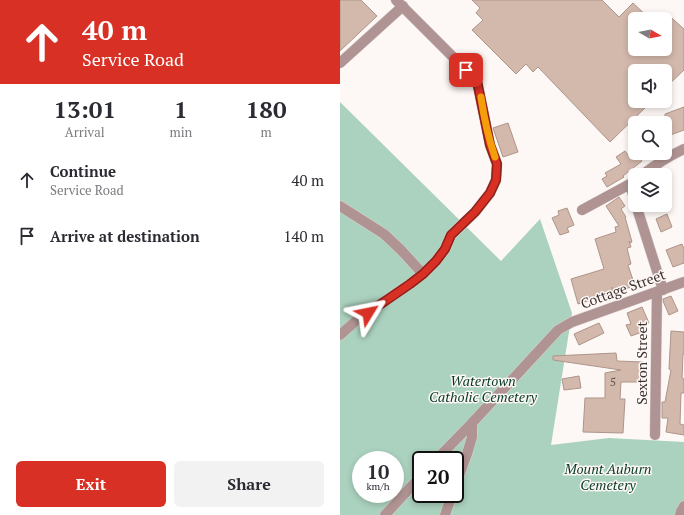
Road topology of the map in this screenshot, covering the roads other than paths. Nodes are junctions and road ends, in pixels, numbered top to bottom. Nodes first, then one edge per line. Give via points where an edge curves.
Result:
1 (400, 3) edge
2 (340, 63) edge
3 (684, 149) edge
4 (652, 168) edge
5 (628, 184) edge
6 (340, 206) edge
7 (582, 210) dead end
8 (638, 212) edge
9 (423, 274) junction
10 (684, 282) edge
11 (660, 291) junction
12 (340, 335) edge
13 (472, 423) junction
14 (655, 435) dead end
15 (445, 451) edge
16 (464, 462) edge
17 (412, 486) edge
18 (449, 503) edge
19 (684, 506) edge
20 (385, 515) edge
21 (445, 515) edge
22 (680, 515) edge

1 - 2 street
1 - 9 street via 477,81 490,145 497,164 496,180 490,193 451,235 445,249
3 - 4 street
5 - 7 street
6 - 9 street via 384,234
8 - 11 street, Sexton Street
9 - 12 street via 358,319
10 - 11 street, Cottage Street
11 - 13 street, Cottage Street via 572,322 558,330
11 - 14 street, Sexton Street
13 - 15 street, Cottage Street
13 - 16 street via 472,437
17 - 20 street
18 - 21 street
19 - 22 street

